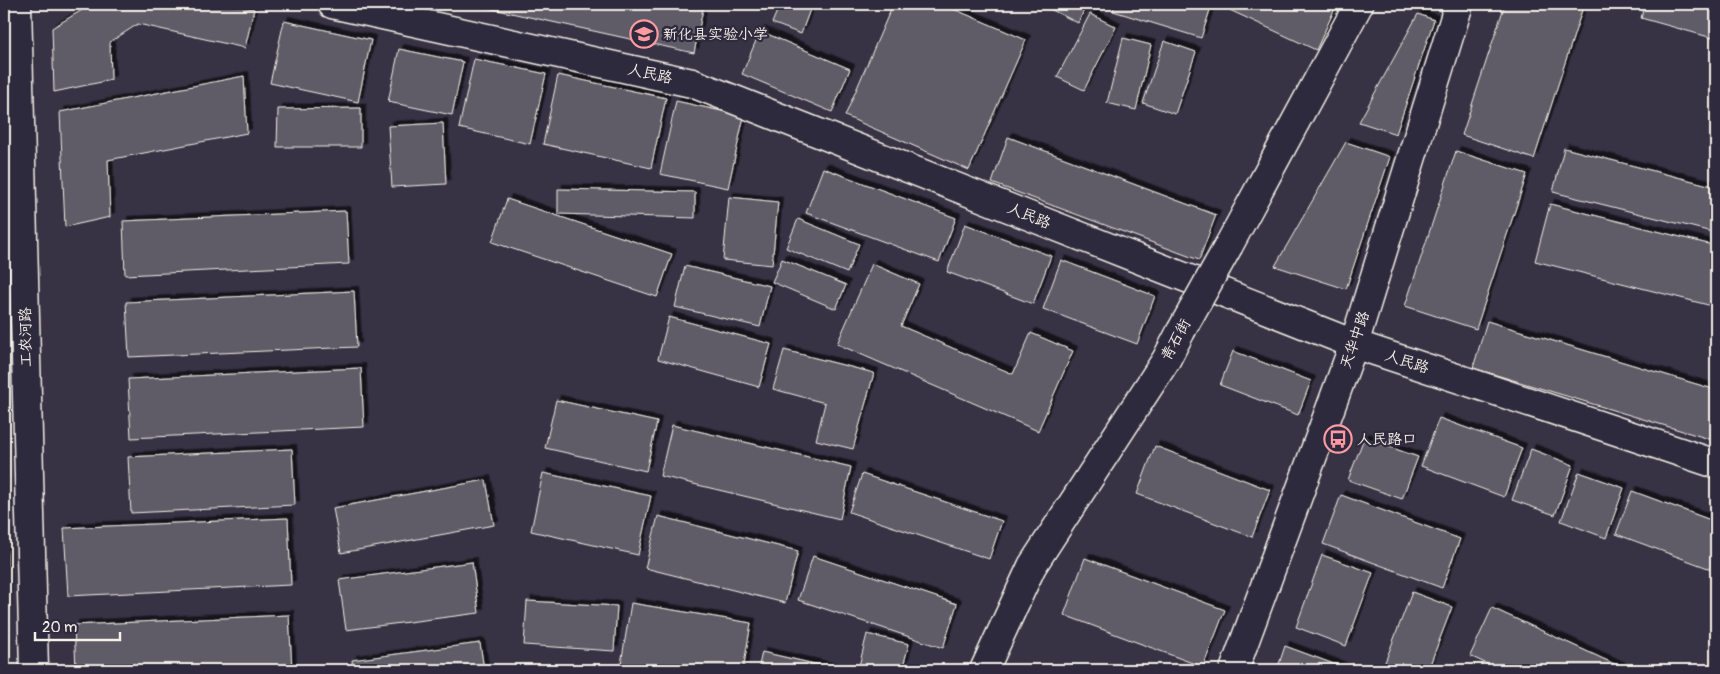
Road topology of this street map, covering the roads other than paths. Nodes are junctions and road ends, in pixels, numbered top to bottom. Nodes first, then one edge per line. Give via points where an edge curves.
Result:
1 (17, 4) edge
2 (332, 4) edge
3 (1359, 4) edge
4 (1459, 4) edge
5 (1354, 344) junction
6 (1716, 464) edge
7 (34, 670) edge
8 (984, 670) edge
9 (1234, 670) edge

1 - 7 street, 工农河路
2 - 5 street, 人民路 via 692,83
3 - 8 street, 青石街, bridge via 1166,360 1032,566
4 - 5 street, 天华中路
5 - 6 street, 人民路
5 - 9 street, 天华中路

